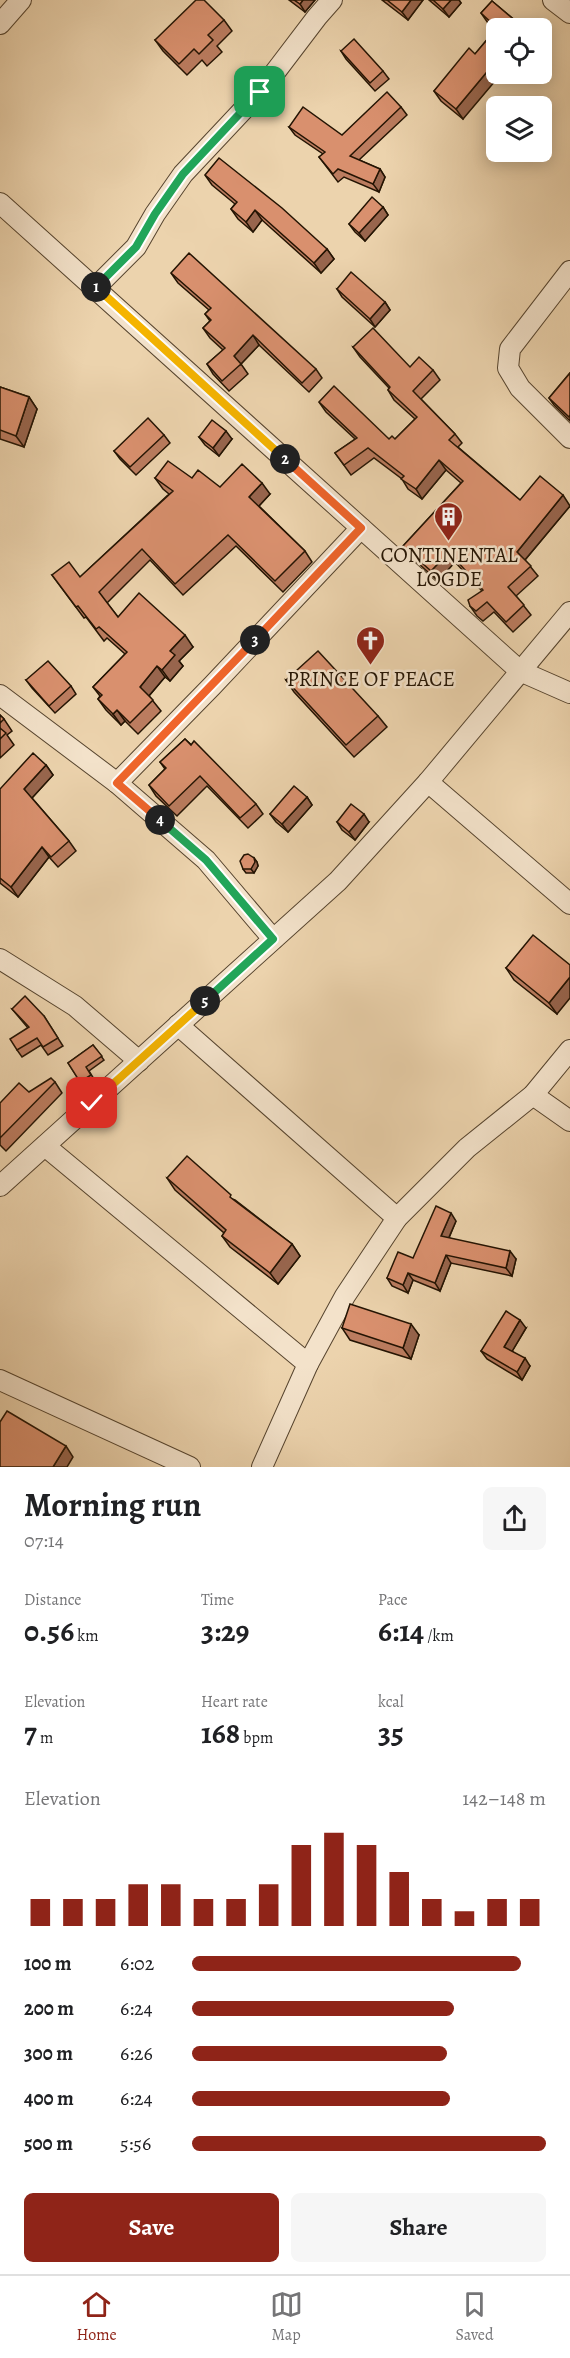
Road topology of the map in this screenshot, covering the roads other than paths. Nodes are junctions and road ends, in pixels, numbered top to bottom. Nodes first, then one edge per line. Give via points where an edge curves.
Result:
1 (21, 0) edge
2 (332, 0) edge
3 (553, 0) edge
4 (570, 13) edge
5 (0, 24) edge
6 (0, 203) edge
7 (570, 271) edge
8 (95, 288) junction
9 (570, 438) edge
10 (361, 528) junction
11 (570, 612) edge
12 (520, 672) junction
13 (570, 693) edge
14 (0, 694) edge
15 (428, 782) junction
16 (117, 783) junction
17 (570, 903) edge
18 (273, 939) junction
19 (0, 959) edge
20 (178, 1025) junction
21 (570, 1050) edge
22 (140, 1061) junction
23 (533, 1095) junction
24 (570, 1121) edge
25 (45, 1146) junction
26 (0, 1186) edge
27 (397, 1218) junction
28 (308, 1364) junction
29 (0, 1380) edge
30 (190, 1467) edge
31 (262, 1467) edge

1 - 5 street
2 - 8 street via 260,92 183,174 136,247
3 - 4 street
6 - 8 street
7 - 9 street via 510,349 508,368 520,388
8 - 10 street
10 - 12 street
10 - 16 street
11 - 12 street
12 - 13 street
12 - 15 street
14 - 16 street
15 - 17 street
15 - 18 street via 338,881
16 - 18 street via 206,860
18 - 20 street
19 - 22 street via 75,1006
20 - 22 street
20 - 27 street
21 - 23 street
22 - 25 street
23 - 24 street
23 - 27 street via 467,1148
25 - 26 street
25 - 28 street
27 - 28 street via 345,1296
28 - 31 street
29 - 30 street

